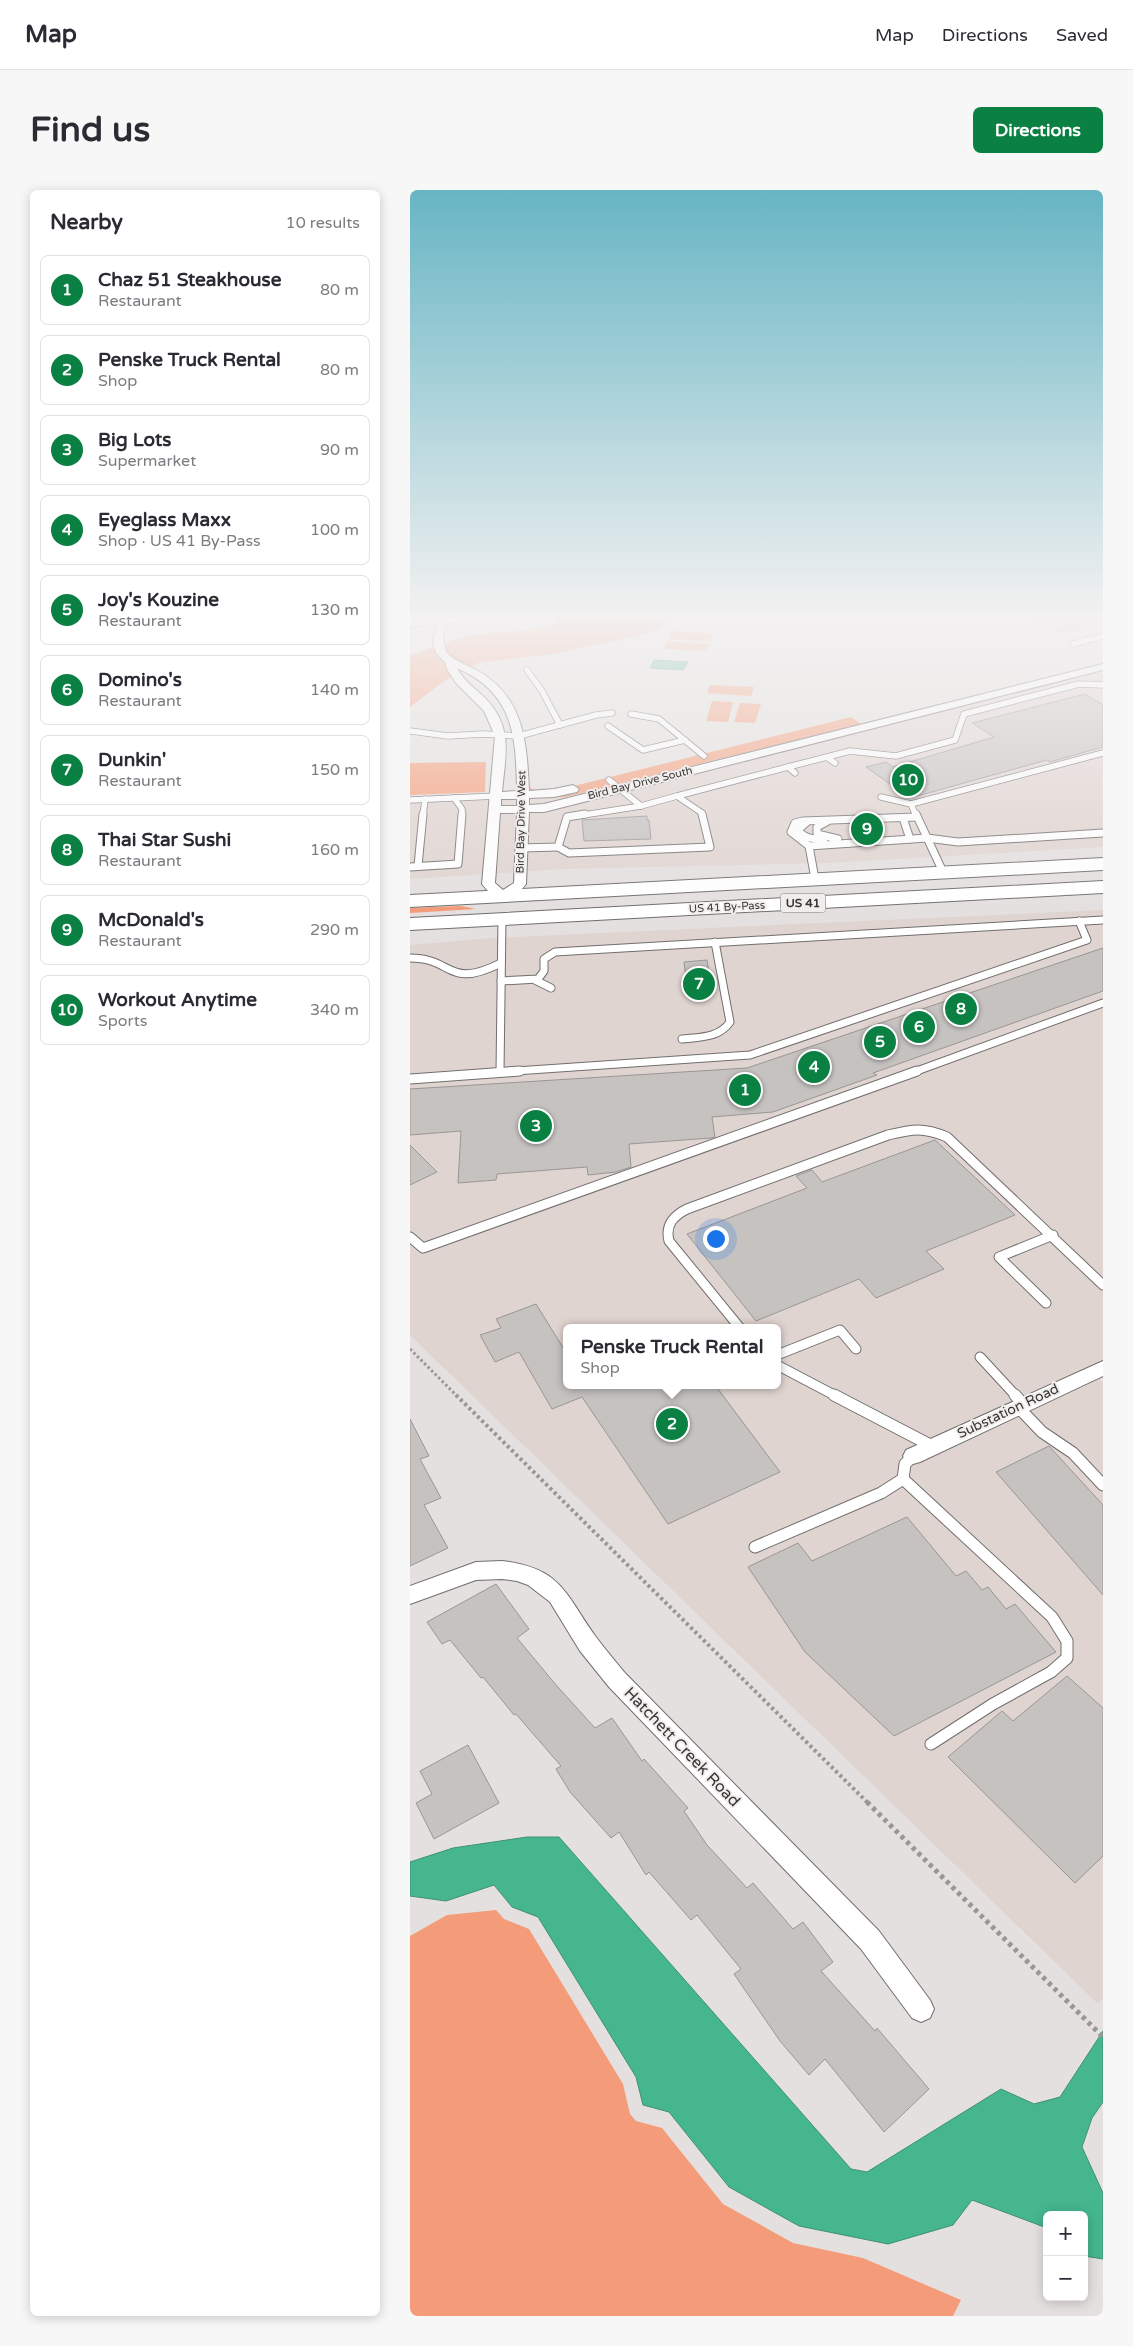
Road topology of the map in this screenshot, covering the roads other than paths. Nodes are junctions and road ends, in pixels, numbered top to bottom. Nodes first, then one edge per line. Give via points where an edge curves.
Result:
1 (488, 710) edge
2 (512, 710) edge
3 (553, 710) edge
4 (888, 710) edge
5 (932, 710) edge
6 (979, 710) edge
7 (612, 713) dead end
8 (631, 714) dead end
9 (560, 725) junction
10 (608, 726) dead end
11 (410, 731) edge
12 (501, 736) junction
13 (520, 736) junction
14 (685, 740) junction
15 (1103, 753) edge
16 (704, 756) junction
17 (827, 757) junction
18 (835, 763) dead end
19 (788, 767) junction
20 (795, 773) dead end
21 (609, 780) junction
22 (620, 789) junction
23 (497, 796) junction
24 (522, 796) junction
25 (677, 796) junction
26 (454, 798) junction
27 (881, 798) dead end
28 (425, 799) junction
29 (410, 800) edge
30 (911, 804) junction
31 (641, 806) junction
32 (522, 809) junction
33 (496, 810) junction
34 (918, 817) junction
35 (903, 818) junction
36 (831, 820) junction
37 (812, 821) junction
38 (1103, 834) edge
39 (910, 837) junction
40 (927, 838) junction
41 (839, 839) junction
42 (809, 846) junction
43 (558, 847) junction
44 (521, 848) junction
45 (458, 864) joint
46 (1103, 864) edge
47 (418, 866) junction
48 (410, 867) edge
49 (943, 872) junction
50 (815, 879) junction
51 (1103, 887) edge
52 (502, 897) junction
53 (410, 901) edge
54 (776, 905) junction
55 (502, 918) junction
56 (1103, 920) edge
57 (1079, 921) junction
58 (410, 924) edge
59 (715, 942) junction
60 (410, 958) edge
61 (501, 964) junction
62 (535, 980) junction
63 (501, 981) junction
64 (551, 988) dead end
65 (1103, 1003) edge
66 (682, 1039) dead end
67 (500, 1073) junction
68 (410, 1079) edge
69 (1053, 1235) junction
70 (410, 1237) edge
71 (1103, 1284) edge
72 (1046, 1303) dead end
73 (737, 1324) edge
74 (856, 1349) dead end
75 (781, 1353) edge
76 (980, 1357) dead end
77 (781, 1367) edge
78 (1103, 1368) edge
79 (1021, 1405) junction
80 (932, 1446) junction
81 (913, 1456) joint
82 (903, 1479) junction
83 (1103, 1484) edge
84 (755, 1547) dead end
85 (410, 1595) edge
86 (931, 1744) dead end
87 (921, 2009) dead end

1 - 12 street, Bird Bay Drive West
2 - 13 street, Bird Bay Drive West
3 - 9 lane
4 - 16 street, Bird Bay Drive South
5 - 22 street, Bird Bay Drive South
6 - 17 lane via 964,714 955,740 896,756 850,751
7 - 9 lane
8 - 14 lane via 659,719
9 - 13 lane
10 - 14 lane via 643,750
11 - 12 lane via 448,736
12 - 13 lane
12 - 23 street, Bird Bay Drive West
13 - 24 street, Bird Bay Drive West
14 - 16 lane
15 - 30 lane
16 - 21 street, Bird Bay Drive South
17 - 18 lane
17 - 19 lane
19 - 20 lane
19 - 25 lane
21 - 22 lane
21 - 24 street, Bird Bay Drive South via 554,793
22 - 31 lane
22 - 32 street, Bird Bay Drive South via 544,808
23 - 24 street, Bird Bay Drive South
23 - 26 lane
23 - 33 street, Bird Bay Drive West
24 - 32 street, Bird Bay Drive West
25 - 31 lane
25 - 43 lane via 702,813 710,847 569,853
26 - 28 lane
26 - 45 lane via 462,808
27 - 30 lane
28 - 29 lane
28 - 47 lane
30 - 34 lane
31 - 43 lane via 566,817
32 - 33 street, Bird Bay Drive South
32 - 44 street, Bird Bay Drive West
33 - 52 street, Bird Bay Drive West via 488,884
34 - 35 lane
34 - 40 lane
35 - 36 lane
35 - 39 lane
36 - 37 lane
36 - 41 lane via 816,830 821,836
37 - 41 lane via 800,826 799,833 813,838
37 - 42 lane via 795,823 791,829 795,837
38 - 40 lane via 958,842
39 - 40 lane
39 - 41 lane
39 - 42 lane
40 - 49 lane
42 - 50 lane
43 - 44 lane
44 - 52 street, Bird Bay Drive West via 520,884
45 - 47 lane
46 - 49 main road, US 41 By-Pass / US 41
47 - 48 lane
49 - 50 main road, US 41 By-Pass / US 41
49 - 54 main road via 930,883 915,887 834,894
50 - 52 main road, US 41 By-Pass / US 41
51 - 54 main road, US 41 By-Pass / US 41
52 - 53 main road, US 41 By-Pass / US 41
52 - 55 main road
54 - 55 main road, US 41 By-Pass / US 41
55 - 58 main road, US 41 By-Pass / US 41
55 - 61 lane
56 - 57 lane
57 - 59 lane
57 - 67 lane via 1087,940 750,1055
59 - 62 lane via 561,951 544,958 544,971
59 - 66 lane via 730,1022 718,1033
60 - 61 lane via 423,957 460,975 482,972
61 - 63 lane
62 - 63 lane
62 - 64 lane
63 - 67 lane
65 - 70 lane via 423,1248
67 - 68 lane
69 - 71 lane
69 - 72 lane via 998,1257
69 - 73 lane via 947,1137 927,1128 888,1135 687,1209 670,1222 666,1230 669,1241
74 - 75 lane via 840,1330
76 - 79 lane
77 - 80 lane
78 - 79 street, Substation Road
79 - 80 street, Substation Road
79 - 83 lane via 1042,1432 1074,1453
80 - 81 street, Substation Road
81 - 82 lane via 905,1464
82 - 84 lane via 881,1493
82 - 86 lane via 1052,1617 1067,1641 1067,1658 1051,1672
85 - 87 street, Hatchett Creek Road via 476,1571 519,1572 551,1588 588,1644 617,1680 870,1940

